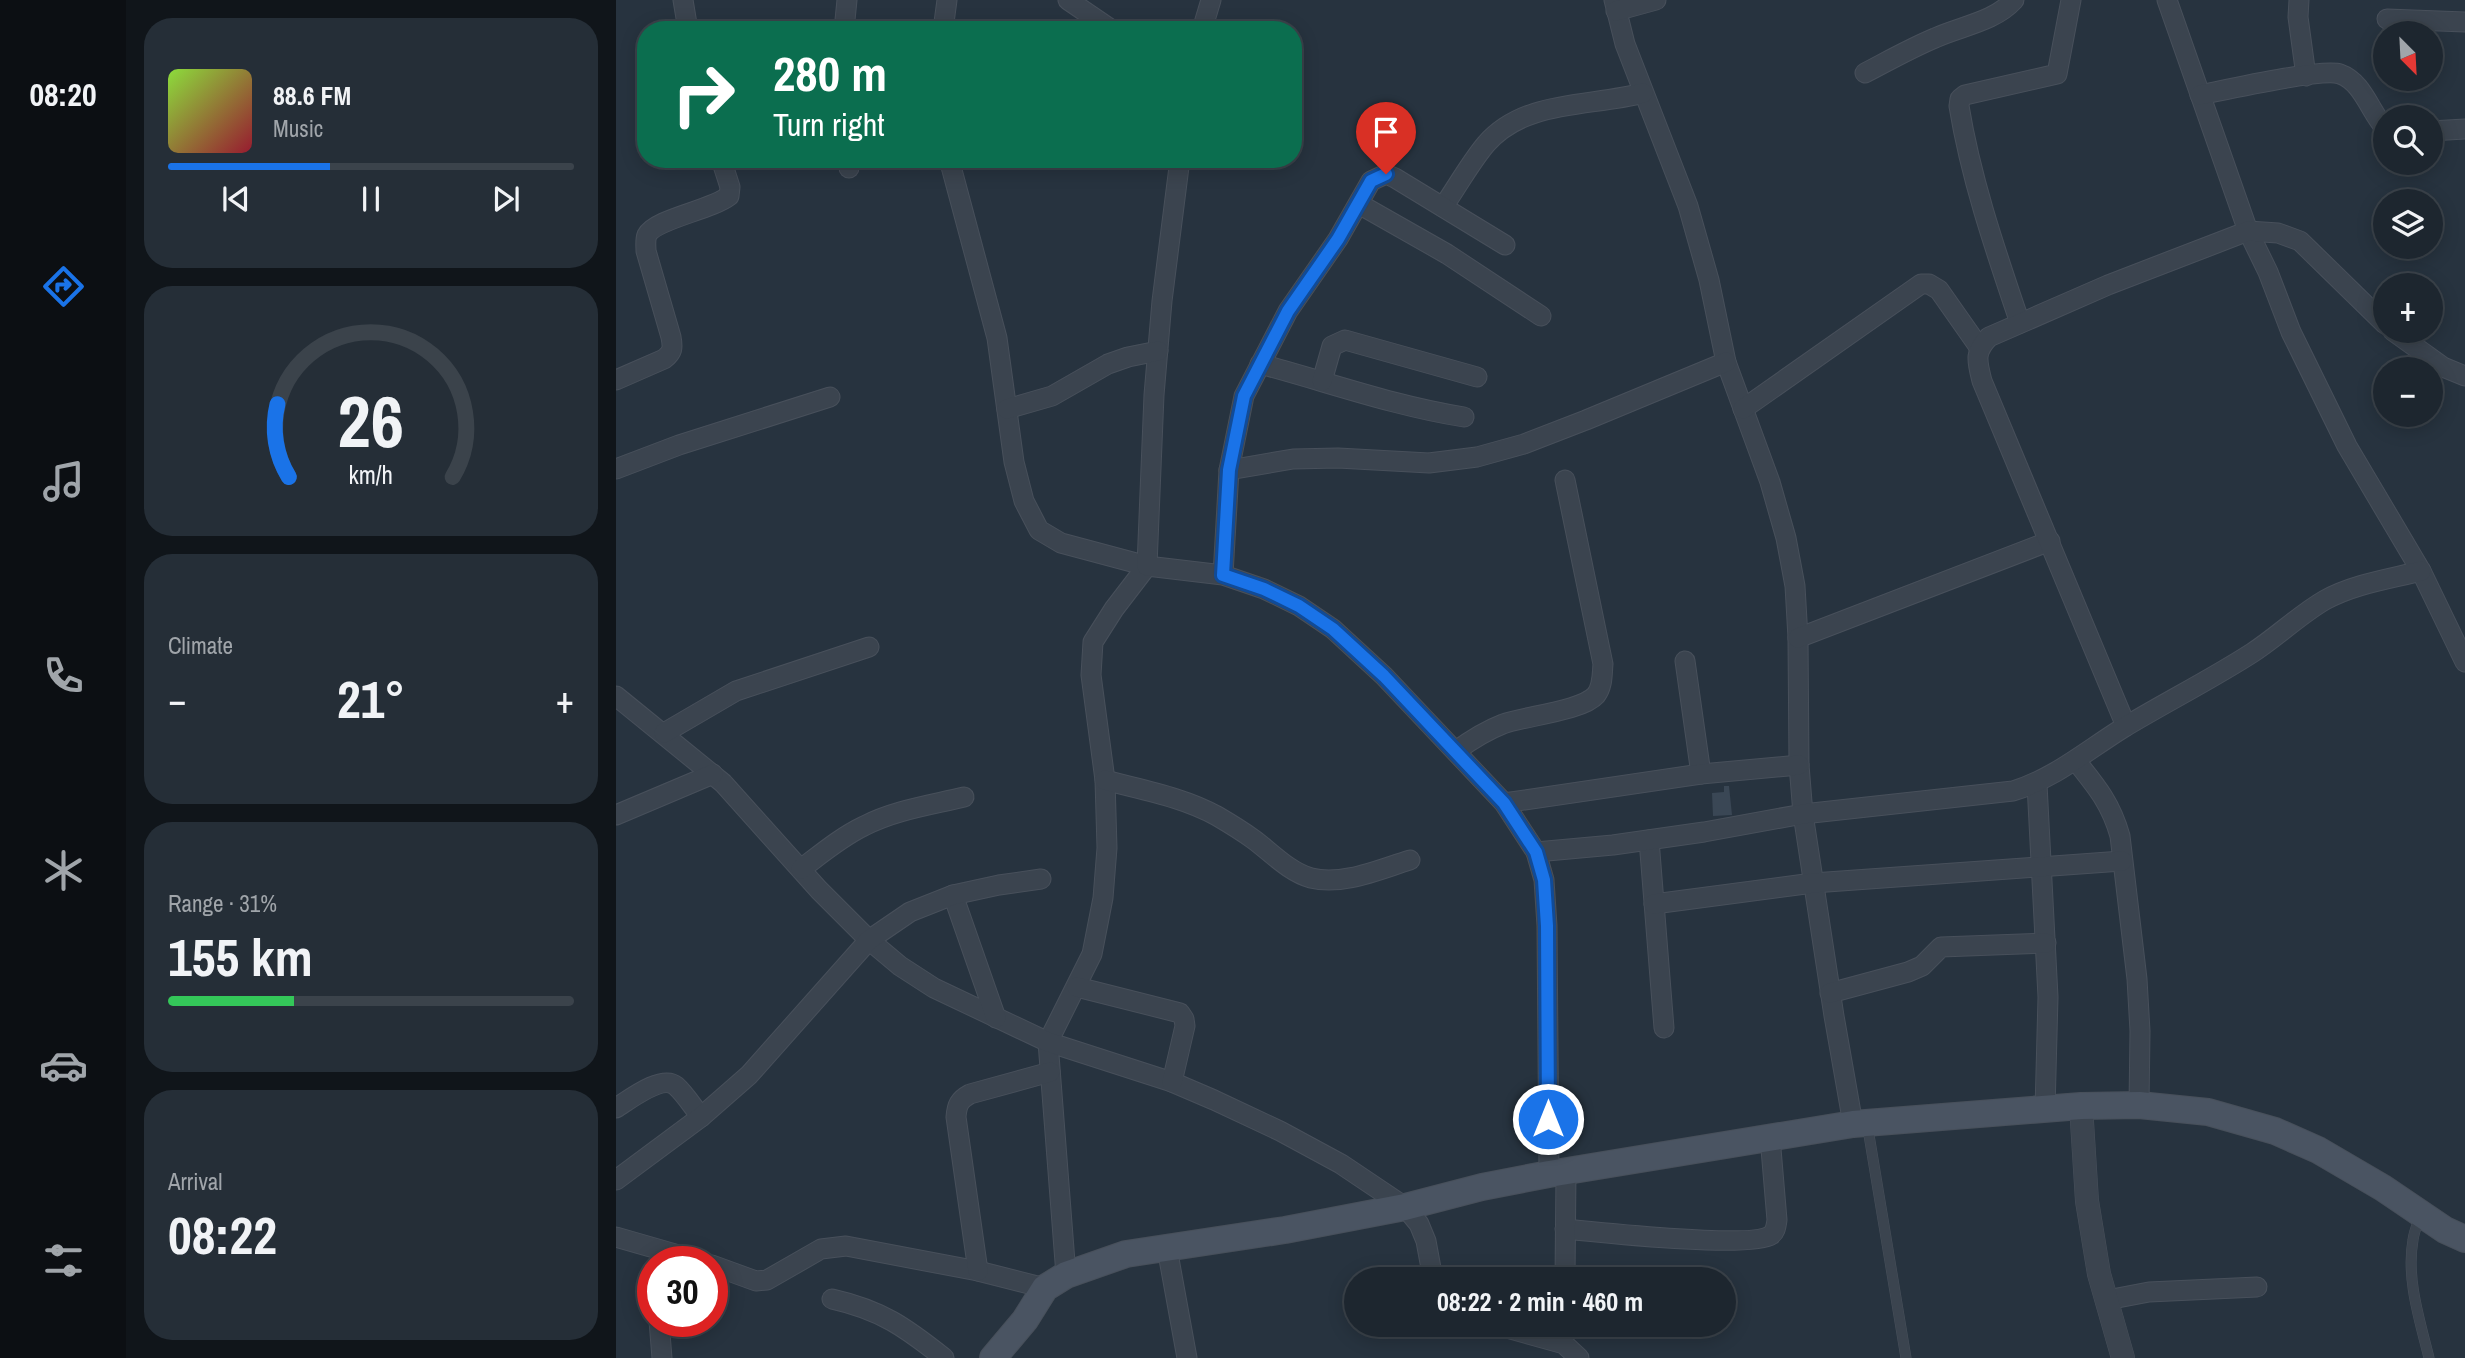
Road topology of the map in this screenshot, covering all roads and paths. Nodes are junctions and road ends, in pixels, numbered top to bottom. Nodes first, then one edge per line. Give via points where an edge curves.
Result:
1 (683, 0) edge
2 (847, 0) edge
3 (947, 0) edge
4 (1068, 0) edge
5 (1211, 0) edge
6 (1656, 0) edge
7 (2014, 0) edge
8 (2071, 0) edge
9 (2167, 0) edge
10 (2299, 0) edge
11 (1615, 5) edge
12 (2387, 19) dead end
13 (686, 21) edge
14 (845, 21) edge
15 (944, 21) edge
16 (1099, 21) edge
17 (1205, 21) edge
18 (2465, 22) edge
19 (1865, 73) dead end
20 (2306, 76) junction
21 (1643, 93) junction
22 (2200, 95) junction
23 (2373, 110) edge
24 (2465, 129) edge
25 (2443, 130) edge
26 (724, 168) edge
27 (951, 168) edge
28 (1179, 168) edge
29 (1359, 204) junction
30 (1443, 207) junction
31 (2248, 231) junction
32 (1505, 245) dead end
33 (2373, 312) edge
34 (1541, 316) dead end
35 (2020, 323) junction
36 (2410, 343) edge
37 (1979, 347) junction
38 (1158, 351) junction
39 (1726, 362) junction
40 (1260, 364) junction
41 (2465, 376) edge
42 (1477, 377) dead end
43 (616, 380) edge
44 (1322, 381) junction
45 (830, 397) dead end
46 (1007, 408) junction
47 (1743, 409) junction
48 (1464, 417) dead end
49 (616, 469) edge
50 (1229, 470) junction
51 (1565, 480) dead end
52 (2050, 541) junction
53 (1147, 566) junction
54 (2421, 571) junction
55 (1223, 575) junction
56 (1798, 638) junction
57 (870, 647) dead end
58 (1685, 661) dead end
59 (2465, 662) edge
60 (616, 695) edge
61 (2126, 726) junction
62 (664, 733) junction
63 (1456, 751) junction
64 (2076, 761) junction
65 (1799, 765) junction
66 (713, 774) junction
67 (1701, 774) junction
68 (1105, 780) junction
69 (2037, 783) junction
70 (964, 797) dead end
71 (1504, 803) junction
72 (1803, 814) junction
73 (616, 815) edge
74 (1649, 840) junction
75 (1536, 852) junction
76 (1410, 860) dead end
77 (2122, 861) junction
78 (2043, 865) junction
79 (801, 869) junction
80 (1041, 879) dead end
81 (1813, 883) junction
82 (953, 895) junction
83 (1654, 904) junction
84 (869, 940) junction
85 (2046, 943) junction
86 (1077, 987) junction
87 (1830, 993) junction
88 (996, 1018) junction
89 (1664, 1028) dead end
90 (1048, 1042) junction
91 (1050, 1072) junction
92 (1172, 1082) junction
93 (2139, 1105) junction
94 (2081, 1106) junction
95 (616, 1108) edge
96 (2045, 1110) junction
97 (701, 1117) junction
98 (1860, 1123) junction
99 (1770, 1137) junction
100 (1557, 1172) junction
101 (616, 1180) edge
102 (1405, 1207) junction
103 (2421, 1214) junction
104 (1565, 1229) junction
105 (616, 1237) edge
106 (2465, 1239) edge
107 (647, 1246) edge
108 (1167, 1248) junction
109 (1431, 1267) edge
110 (1565, 1267) edge
111 (728, 1271) edge
112 (978, 1272) junction
113 (1056, 1282) junction
114 (2257, 1287) dead end
115 (832, 1299) dead end
116 (2107, 1300) junction
117 (660, 1337) edge
118 (1548, 1337) edge
119 (1569, 1342) edge
120 (662, 1358) edge
121 (944, 1358) edge
122 (993, 1358) edge
123 (1187, 1358) edge
124 (1906, 1358) edge
125 (2123, 1358) edge
126 (2429, 1358) edge

1 - 13 street
2 - 14 street
3 - 15 street
4 - 16 street
5 - 17 street
6 - 11 street
7 - 19 street via 1988,19 1937,37
8 - 35 street via 2057,74 1965,95 1959,106 1994,248
9 - 22 street
10 - 20 street
11 - 21 street
12 - 18 street
20 - 22 street
20 - 23 street via 2341,74
21 - 30 street via 1559,107 1505,127 1486,144
21 - 39 street via 1688,206
22 - 31 street
24 - 25 street
26 - 43 street via 729,196 661,224 646,237 673,347 664,359
27 - 46 street via 997,338
28 - 38 street
29 - 30 street via 1371,181 1386,174
29 - 34 street via 1447,254
29 - 40 street via 1288,311
30 - 32 street
31 - 33 street via 2278,233 2300,241
31 - 35 street
31 - 54 street via 2313,380
35 - 37 street
36 - 41 street via 2443,367
37 - 47 street via 1939,290 1922,284
37 - 52 street via 1982,381
38 - 46 street via 1128,356 1052,396
38 - 53 street
39 - 47 street
39 - 50 street via 1524,444 1477,457 1429,463 1293,459
40 - 44 street
40 - 50 street via 1244,396
42 - 44 street via 1345,340 1332,346
44 - 48 street via 1397,404
45 - 49 street
46 - 53 street via 1014,462 1024,500 1039,530 1061,543
47 - 56 street via 1786,538
50 - 55 street
51 - 63 street via 1603,664 1602,683 1595,696 1575,707 1503,724
52 - 56 street
52 - 61 street
53 - 55 street
53 - 68 street via 1093,642 1091,675
54 - 59 street
54 - 61 street via 2325,600 2213,678
55 - 63 street via 1299,606 1333,629
56 - 65 street
57 - 62 street via 736,691
58 - 67 street
60 - 62 street
61 - 64 street
62 - 66 street
63 - 71 street
64 - 69 street
64 - 77 street via 2114,815
65 - 67 street
65 - 72 street
66 - 73 street
66 - 79 street
67 - 71 street
68 - 76 street via 1214,815 1310,877 1357,876
68 - 86 street via 1103,898 1092,954
69 - 72 street via 2013,791
69 - 78 street
70 - 79 street via 865,825
71 - 75 street
72 - 74 street
72 - 81 street
74 - 75 street
74 - 83 street
75 - 100 street via 1544,880
77 - 78 street
77 - 93 street via 2137,979
78 - 81 street
78 - 85 street
79 - 84 street
80 - 82 street
81 - 83 street
81 - 87 street
82 - 84 street via 910,912
82 - 88 street
83 - 89 street
84 - 88 street via 934,988
84 - 97 street via 748,1075
85 - 87 street via 1941,947 1922,966 1908,972
85 - 96 street
86 - 90 street
86 - 92 street via 1180,1013 1185,1026
87 - 98 street
88 - 90 street
90 - 91 street
90 - 92 street
91 - 112 street via 970,1094 957,1107
91 - 113 street
92 - 102 street via 1280,1131
93 - 94 main road
93 - 103 main road via 2208,1111 2275,1131 2318,1150
94 - 96 main road
94 - 116 street via 2087,1201
95 - 97 street via 666,1082 674,1084
96 - 98 main road
97 - 101 street
98 - 99 main road
98 - 124 lane
99 - 100 main road
99 - 104 street via 1777,1220 1771,1235 1681,1239
100 - 102 main road
100 - 104 street
102 - 108 main road
102 - 109 street via 1419,1224
103 - 106 main road
103 - 126 lane via 2411,1272
104 - 110 street
105 - 107 street
108 - 113 main road via 1126,1254
108 - 123 street
111 - 112 street via 767,1280 821,1249 846,1247
112 - 113 street
113 - 122 main road
114 - 116 street via 2162,1291
115 - 121 street via 888,1317
116 - 125 street
117 - 120 street
118 - 119 street

